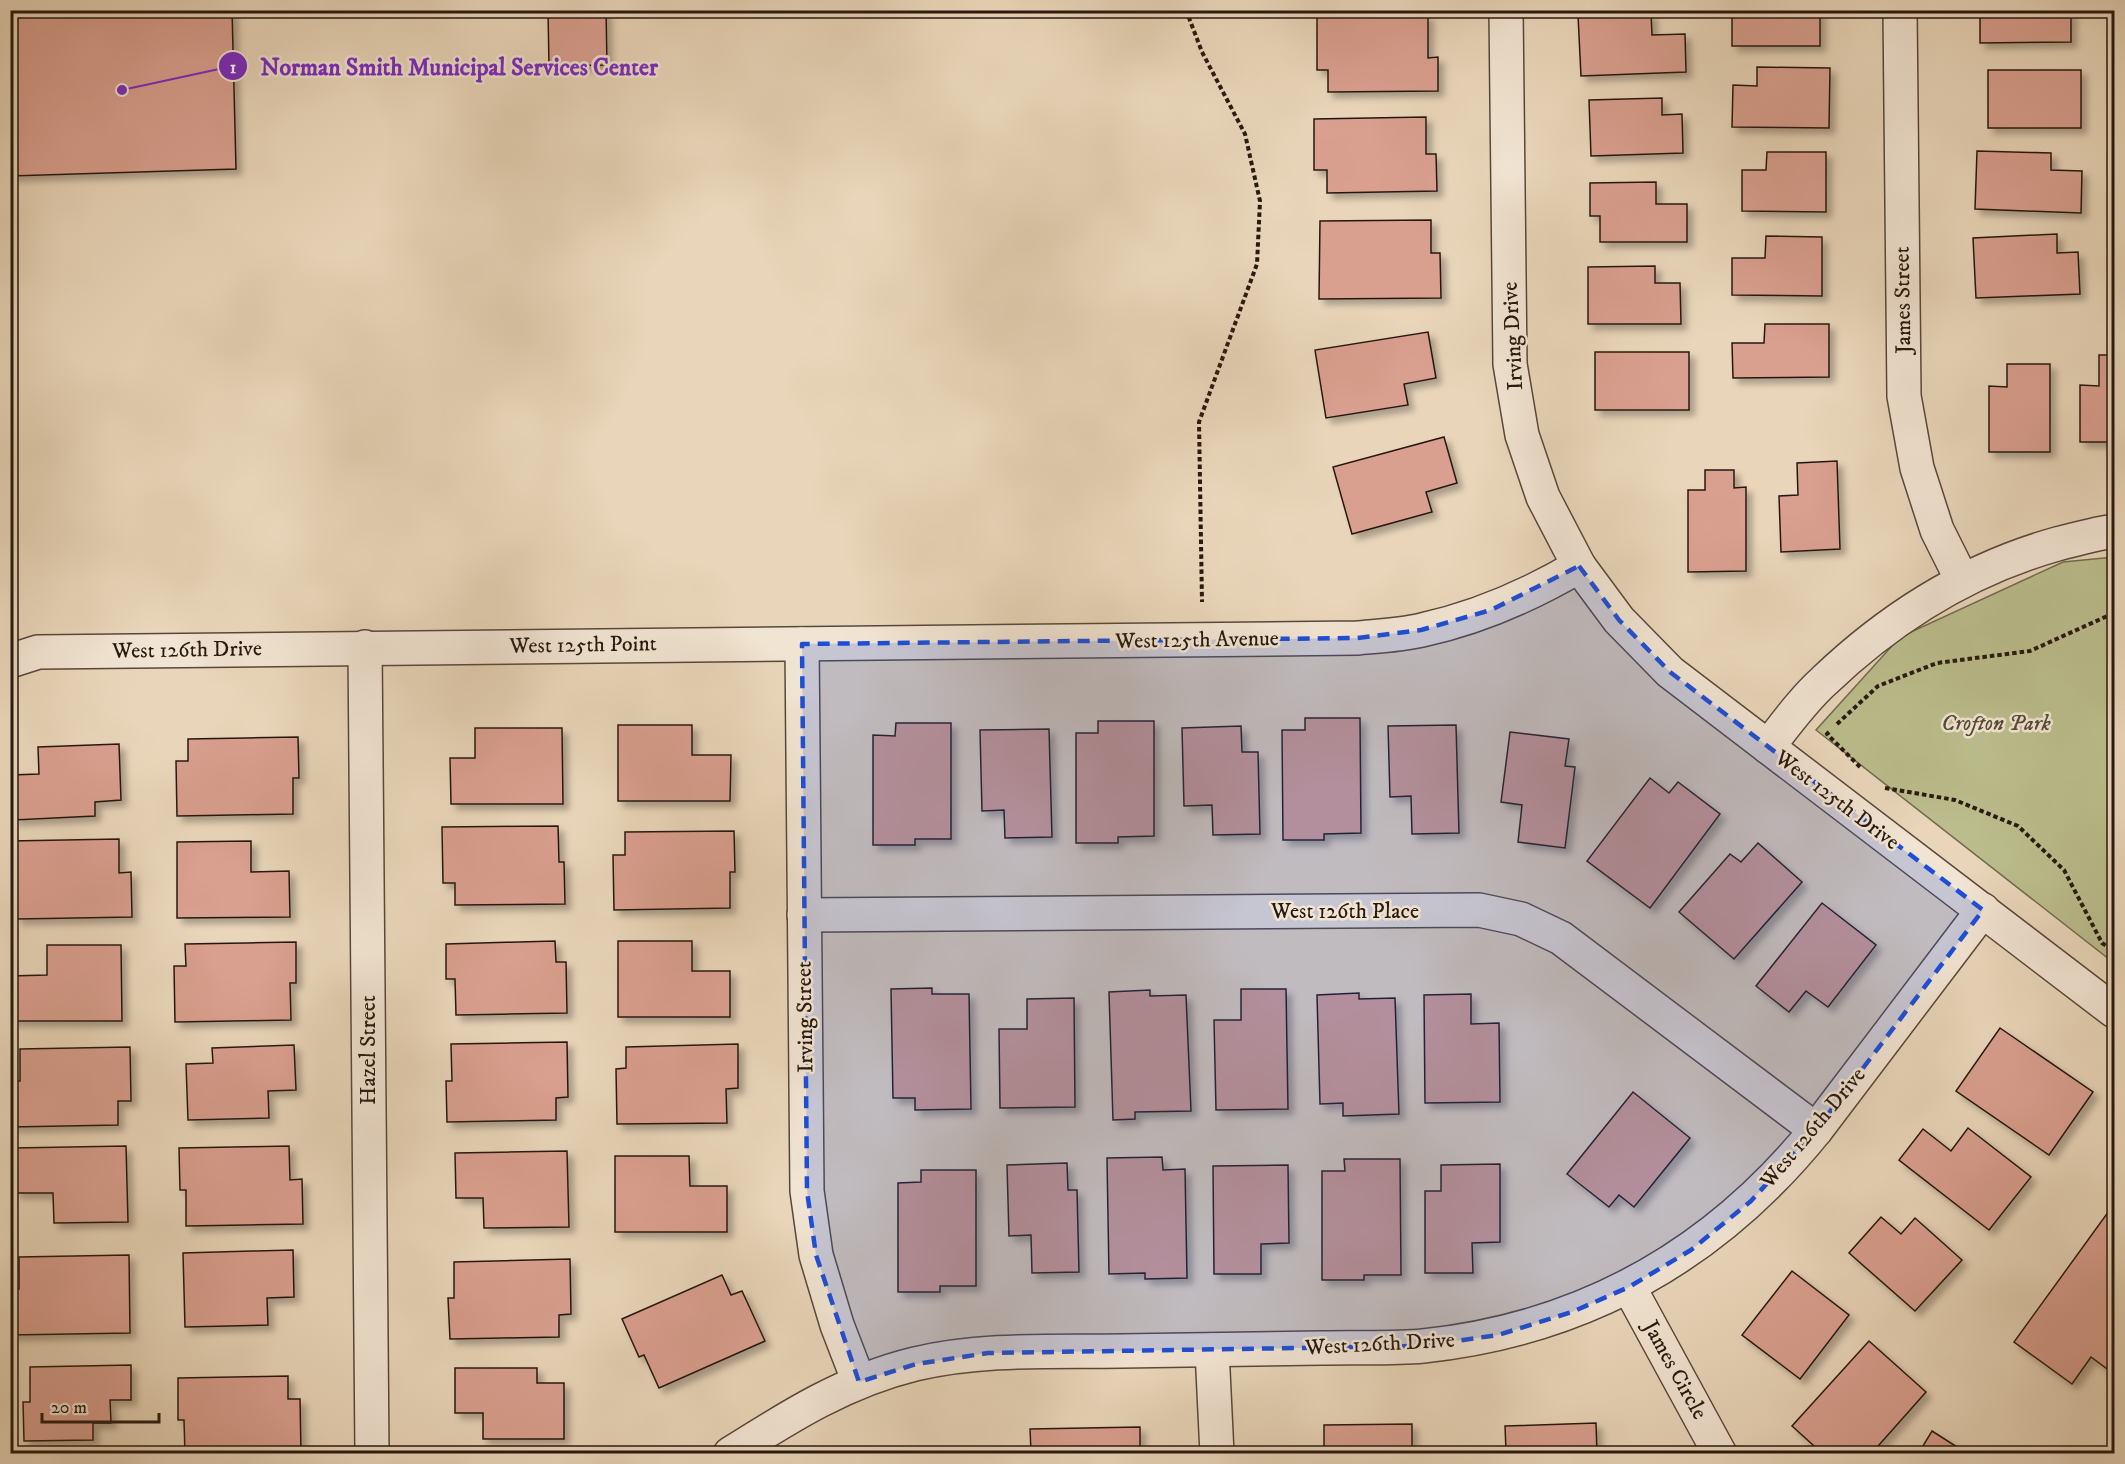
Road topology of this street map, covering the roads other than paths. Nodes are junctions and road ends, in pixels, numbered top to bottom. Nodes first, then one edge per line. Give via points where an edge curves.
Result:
1 (1506, 10) edge
2 (1900, 10) edge
3 (2115, 531) edge
4 (1579, 566) junction
5 (1962, 580) junction
6 (802, 644) junction
7 (365, 647) junction
8 (10, 661) edge
9 (1768, 747) junction
10 (1983, 910) junction
11 (804, 915) junction
12 (2115, 1011) edge
13 (1816, 1130) junction
14 (1629, 1287) junction
15 (1212, 1350) junction
16 (859, 1382) junction
17 (372, 1454) edge
18 (730, 1454) edge
19 (1217, 1454) edge
20 (1720, 1454) edge

1 - 4 street, Irving Drive via 1510,364 1522,435 1543,497
2 - 5 street, James Street via 1904,396 1917,468 1937,530
3 - 5 street, West 125th Drive via 2025,553
4 - 6 street, West 125th Avenue via 1491,610 1421,630 1357,638
4 - 9 street, Irving Drive via 1619,620 1670,672
5 - 9 street, West 125th Drive via 1878,633 1822,682
6 - 7 street, West 125th Point
6 - 11 street, Irving Street
7 - 8 street, West 126th Drive via 38,652
7 - 17 street, Hazel Street
9 - 10 street, West 125th Drive
10 - 12 street, West 125th Drive
10 - 13 street, West 126th Drive
11 - 13 street, West 126th Place via 1479,910 1521,919 1561,938
11 - 16 street, Irving Street via 807,1191 816,1255
13 - 14 street, West 126th Drive via 1751,1202 1691,1250
14 - 15 street, West 126th Drive via 1572,1312 1498,1335 1421,1346
14 - 20 street, James Circle
15 - 16 street, West 126th Drive via 988,1353 916,1364
15 - 19 street
16 - 18 street, West 126th Drive via 803,1408

